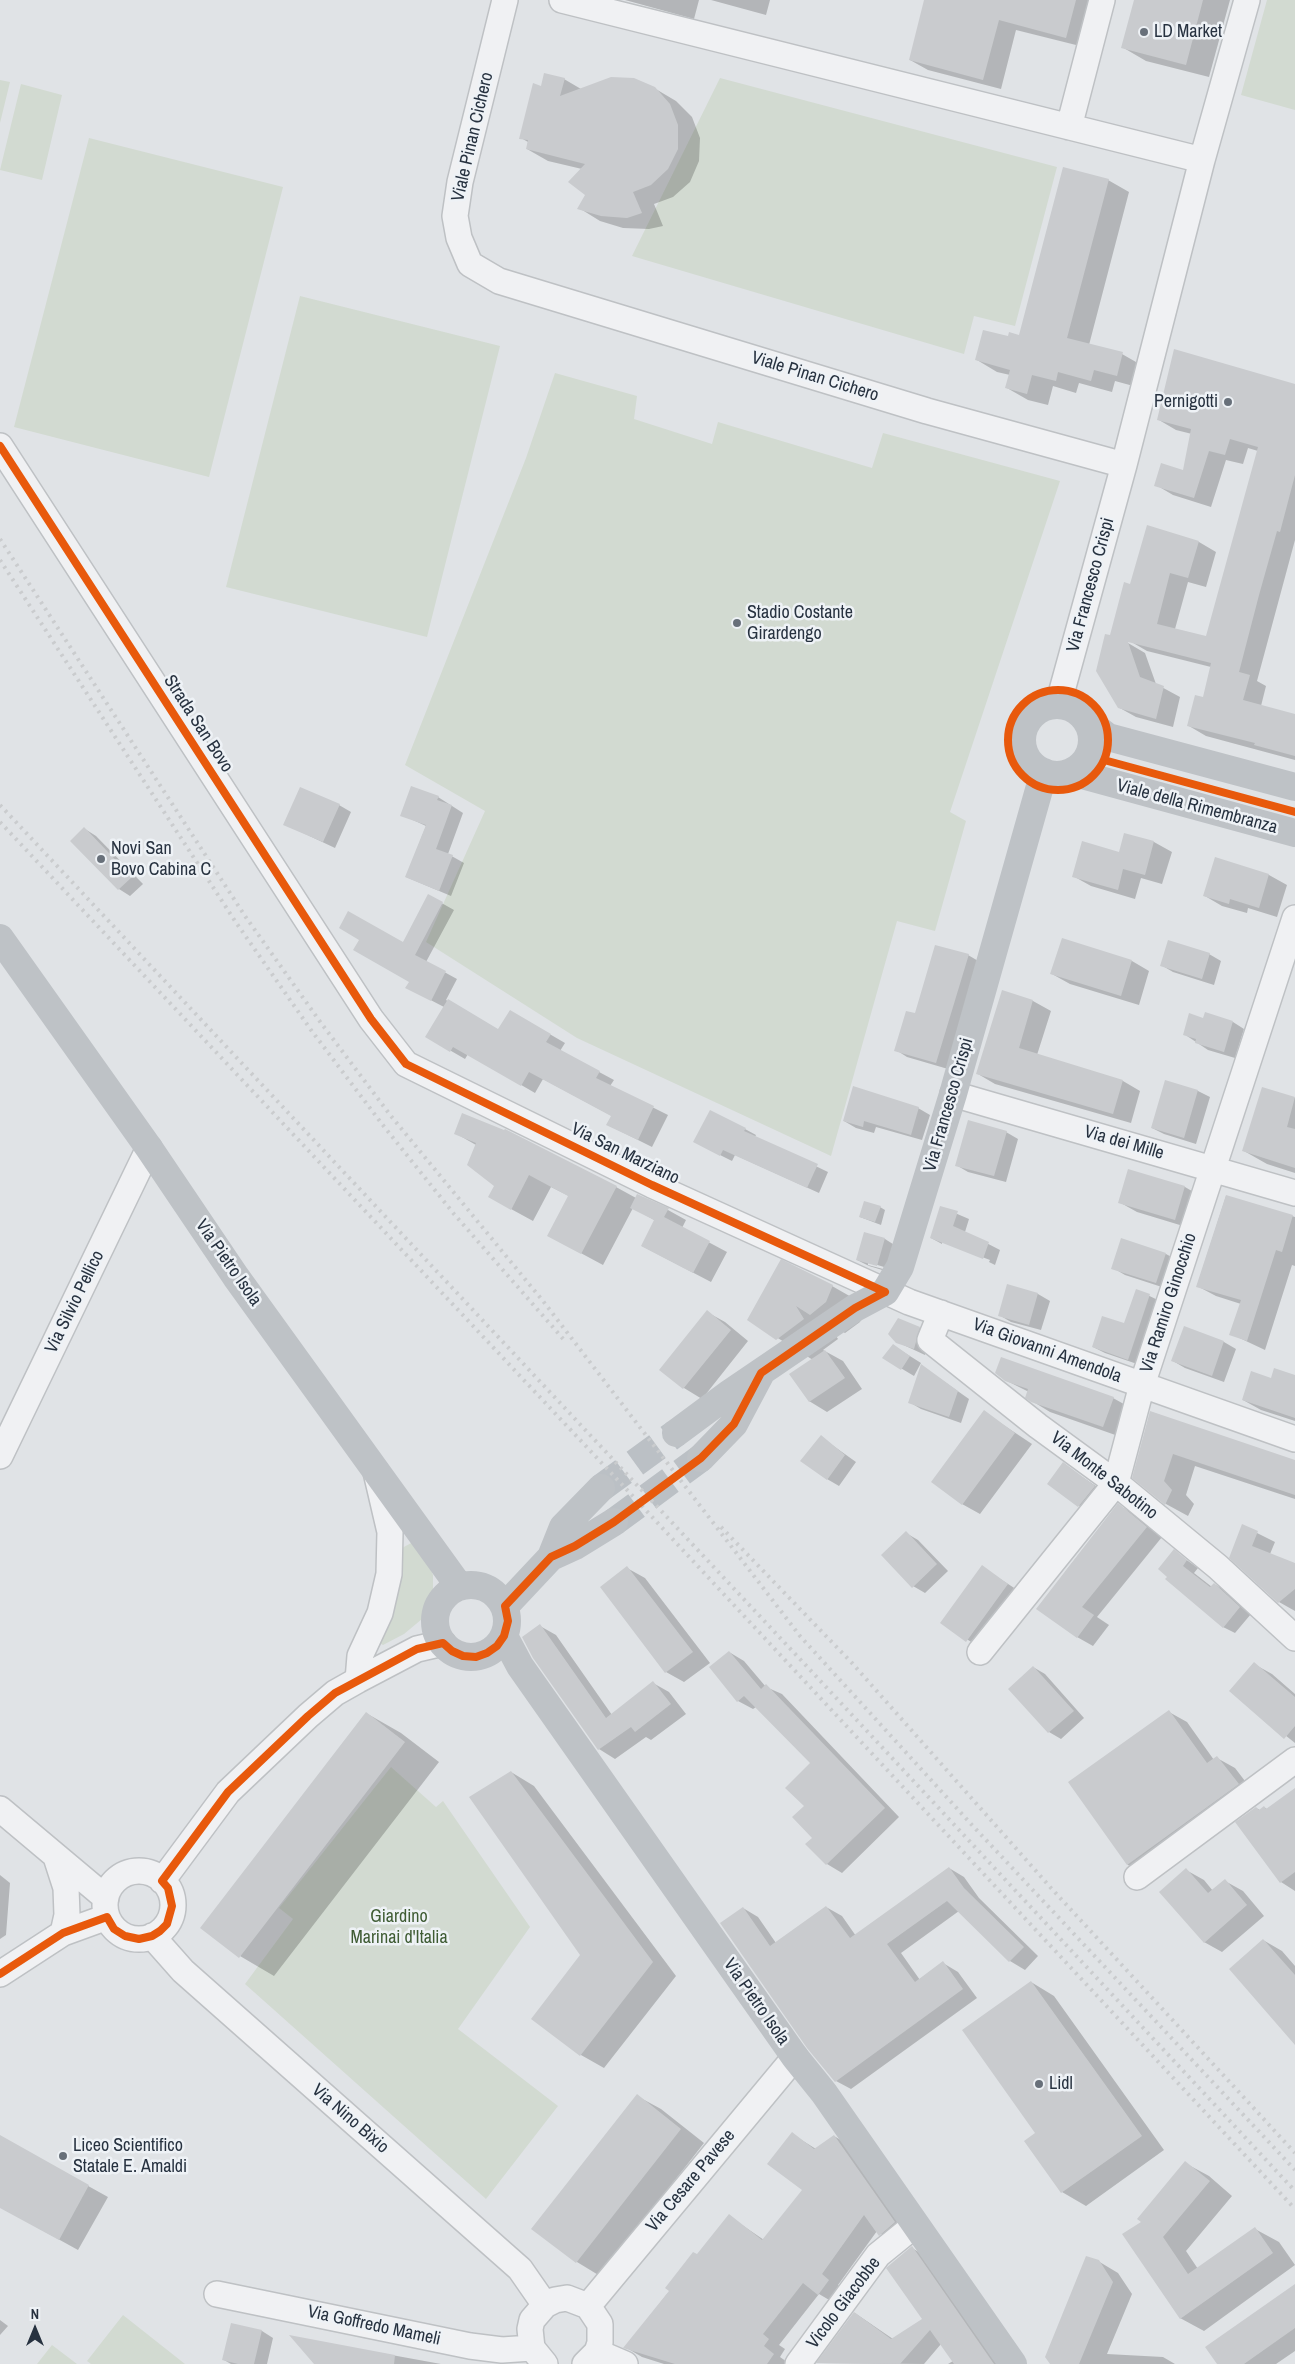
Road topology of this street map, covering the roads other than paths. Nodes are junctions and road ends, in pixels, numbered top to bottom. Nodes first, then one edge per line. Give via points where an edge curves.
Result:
1 (505, 0) edge
2 (562, 0) edge
3 (1102, 0) edge
4 (1247, 0) edge
5 (1069, 127) junction
6 (1202, 160) junction
7 (0, 446) edge
8 (1124, 464) junction
9 (1058, 705) junction
10 (1086, 720) junction
11 (1044, 772) junction
12 (1071, 772) junction
13 (1295, 787) edge
14 (1295, 833) edge
15 (1295, 918) edge
16 (0, 938) edge
17 (371, 1019) joint
18 (953, 1094) junction
19 (149, 1148) junction
20 (1213, 1168) junction
21 (1295, 1193) edge
22 (885, 1292) junction
23 (941, 1313) junction
24 (761, 1373) junction
25 (1142, 1385) junction
26 (676, 1433) tunnel mouth
27 (1295, 1439) edge
28 (0, 1456) edge
29 (701, 1458) tunnel mouth
30 (375, 1470) junction
31 (1116, 1483) junction
32 (601, 1488) tunnel mouth
33 (614, 1522) tunnel mouth
34 (551, 1557) junction
35 (460, 1586) junction
36 (505, 1606) junction
37 (504, 1636) junction
38 (1295, 1638) edge
39 (443, 1643) junction
40 (980, 1652) dead end
41 (358, 1680) junction
42 (1295, 1760) edge
43 (0, 1809) edge
44 (56, 1857) junction
45 (1137, 1877) dead end
46 (162, 1881) junction
47 (106, 1908) junction
48 (63, 1933) junction
49 (152, 1936) junction
50 (0, 1974) edge
51 (795, 2057) junction
52 (915, 2225) junction
53 (217, 2294) dead end
54 (545, 2305) junction
55 (588, 2306) junction
56 (539, 2356) edge
57 (592, 2359) edge
58 (625, 2364) edge
59 (798, 2364) edge
60 (1013, 2364) edge

1 - 8 street, Viale Pinan Cichero via 460,182 455,216 459,238 470,264 499,281 927,411
2 - 5 street
3 - 5 street
4 - 6 street
5 - 6 street
6 - 8 street
7 - 17 street, Strada San Bovo
8 - 9 street, Via Francesco Crispi
9 - 10 street via 1074,710
9 - 11 street via 1038,711 1024,727 1023,749 1027,759
10 - 12 street via 1091,750
10 - 13 street via 1108,737
11 - 12 street via 1053,775
11 - 18 street, Via Francesco Crispi
12 - 14 street, Viale della Rimembranza
15 - 20 street, Via Ramiro Ginocchio
16 - 19 street, Via Pietro Isola
17 - 22 street, Via San Marziano via 406,1064 427,1076
18 - 20 street, Via dei Mille
18 - 22 street, Via Francesco Crispi via 911,1235 900,1267
19 - 28 street, Via Silvio Pellico
19 - 30 street, Via Pietro Isola via 236,1277
20 - 21 street, Via dei Mille
20 - 25 street, Via Ramiro Ginocchio
22 - 23 street, Via Giovanni Amendola
22 - 24 street via 855,1308
23 - 25 street, Via Giovanni Amendola
23 - 31 street, Via Monte Sabotino via 930,1340
24 - 26 street
24 - 29 street via 734,1424
25 - 27 street, Via Giovanni Amendola
25 - 31 street, Via Ramiro Ginocchio
30 - 35 street, Via Pietro Isola
30 - 41 street via 390,1532 389,1574 380,1613 360,1656
31 - 38 street, Via Monte Sabotino via 1218,1568
31 - 40 street, Via Ramiro Ginocchio
32 - 34 street via 563,1527
33 - 34 street
34 - 36 street
35 - 36 street via 473,1584 486,1588 498,1595
35 - 39 street via 439,1604 435,1617 436,1631
36 - 37 street via 508,1621
37 - 39 street via 492,1650 476,1657 458,1654
37 - 51 street, Via Pietro Isola via 525,1674
39 - 41 street via 417,1649
41 - 46 street via 308,1716 228,1792
42 - 45 street
43 - 44 street
44 - 47 street
44 - 48 street via 66,1888 67,1914
46 - 47 street via 152,1874 140,1872 118,1878 110,1887
46 - 49 street via 171,1897 171,1916
47 - 48 street
47 - 49 street via 114,1928 125,1936 139,1939
48 - 50 street
49 - 54 street, Via Nino Bixio via 183,1972 520,2269
51 - 52 street, Via Pietro Isola via 824,2093
51 - 55 street, Via Cesare Pavese
52 - 59 street, Vicolo Giacobbe via 878,2255
52 - 60 street, Via Pietro Isola
53 - 56 street, Via Goffredo Mameli via 470,2346
54 - 55 street via 567,2298
54 - 56 street via 538,2311 530,2329
55 - 57 street via 600,2324 600,2343
57 - 58 street

